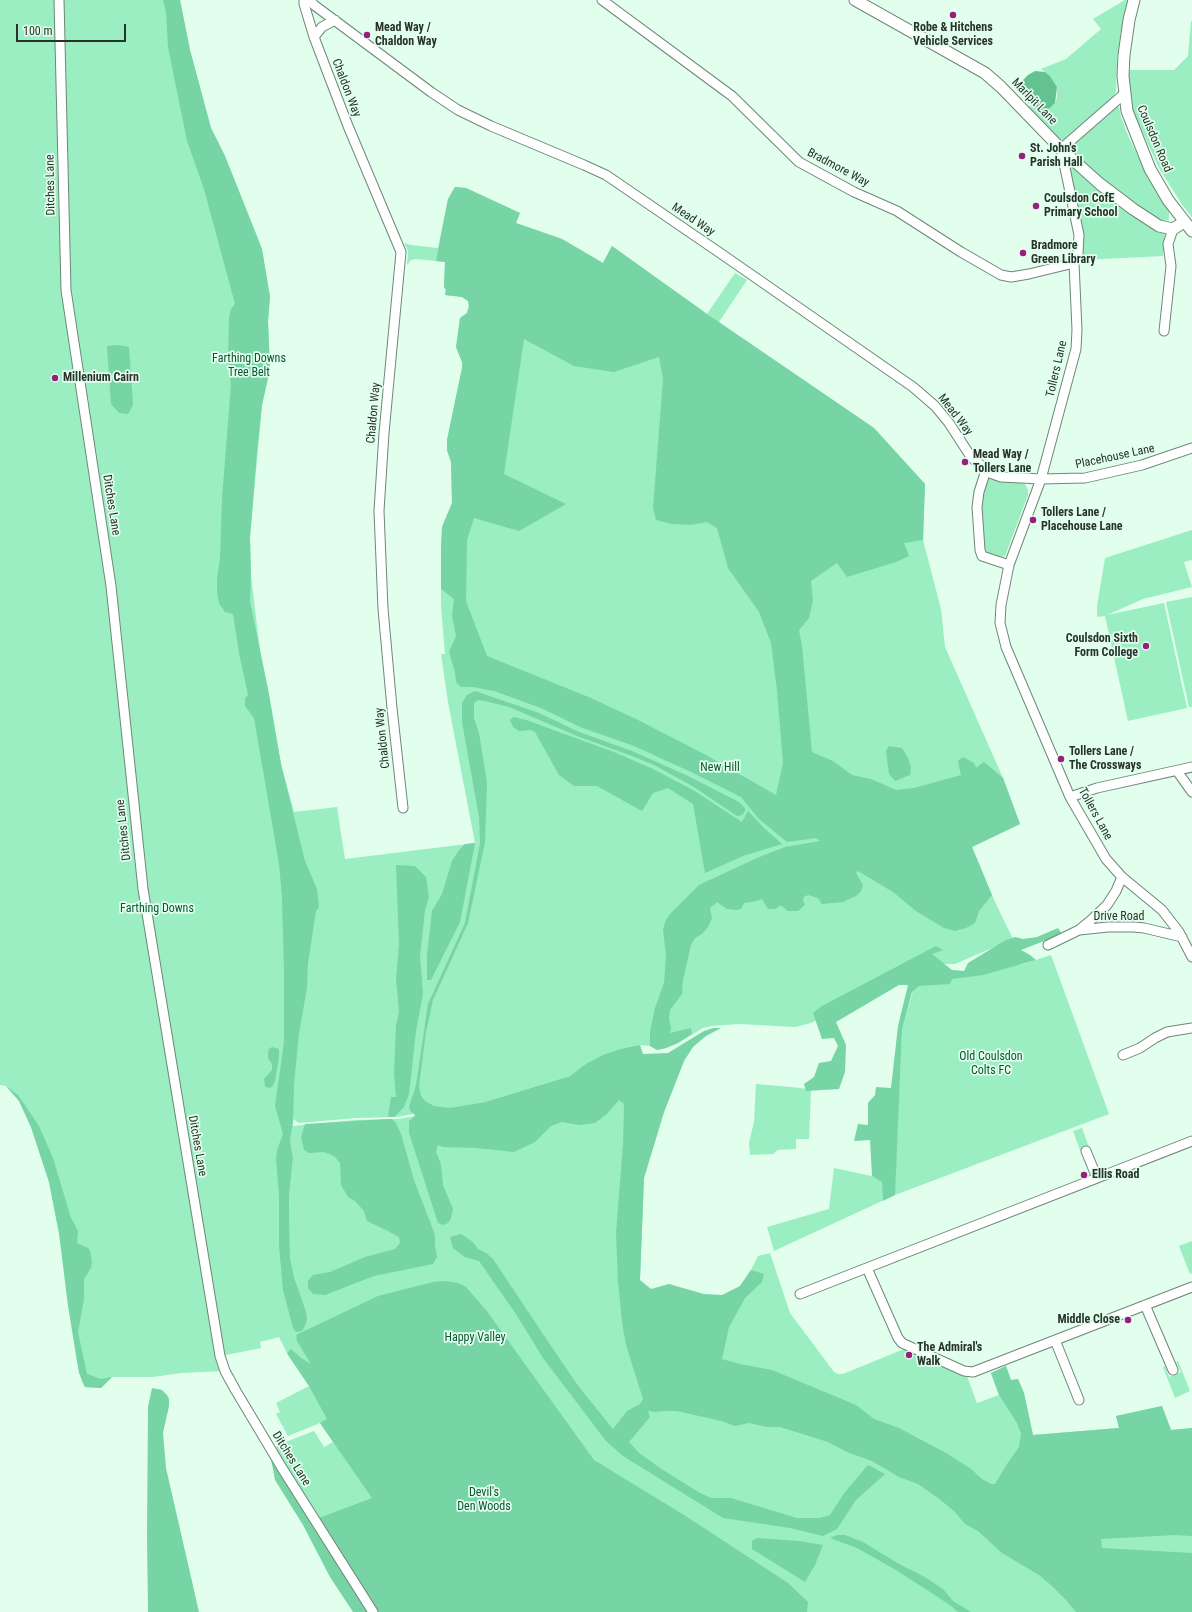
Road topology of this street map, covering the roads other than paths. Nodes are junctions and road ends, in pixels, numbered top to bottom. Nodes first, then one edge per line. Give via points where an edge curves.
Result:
1 (59, 0) edge
2 (304, 0) edge
3 (310, 0) edge
4 (602, 0) edge
5 (855, 0) edge
6 (1134, 0) edge
7 (335, 20) junction
8 (314, 36) junction
9 (1124, 94) junction
10 (1061, 149) junction
11 (1184, 222) junction
12 (1173, 229) junction
13 (1192, 231) edge
14 (1074, 263) junction
15 (1164, 331) dead end
16 (1192, 448) edge
17 (986, 470) junction
18 (1041, 479) junction
19 (1009, 566) junction
20 (1192, 767) edge
21 (1178, 771) junction
22 (1192, 792) edge
23 (1070, 797) junction
24 (403, 808) dead end
25 (1122, 877) junction
26 (1079, 930) junction
27 (1182, 937) junction
28 (1048, 945) dead end
29 (1192, 957) edge
30 (1192, 1028) edge
31 (1123, 1055) dead end
32 (1192, 1141) edge
33 (1086, 1150) dead end
34 (1097, 1178) junction
35 (868, 1268) junction
36 (1192, 1287) edge
37 (800, 1294) dead end
38 (1146, 1305) junction
39 (1055, 1340) junction
40 (1173, 1370) dead end
41 (1079, 1400) dead end
42 (373, 1612) edge

1 - 42 street, Ditches Lane via 66,290 111,586 143,889 220,1356 236,1391 282,1468
2 - 8 street, Chaldon Way
3 - 7 street, Mead Way
4 - 14 street, Bradmore Way via 732,96 799,162 854,192 897,211 994,272 1011,277
5 - 10 main road, Marlpit Lane via 985,73
6 - 9 main road, Coulsdon Road via 1124,55
7 - 8 street via 322,27
7 - 17 street, Mead Way via 458,110 606,176 723,255 913,387 936,406 971,457
8 - 24 street, Chaldon Way via 348,126 401,252 379,511 385,630
9 - 10 street
9 - 11 main road, Coulsdon Road via 1132,126 1150,169
10 - 12 main road, Marlpit Lane via 1133,209 1159,226
10 - 14 street, Tollers Lane via 1080,235 1078,254
11 - 12 main road
11 - 13 main road, Coulsdon Road
12 - 15 street via 1168,244 1171,266
14 - 18 street, Tollers Lane via 1076,349
16 - 18 street, Placehouse Lane via 1142,465 1085,478
17 - 18 street, Mead Way via 1001,477
17 - 19 street via 977,507 980,550 982,556
18 - 19 street, Tollers Lane
19 - 23 street, Tollers Lane via 1000,623 1006,647
20 - 21 street
21 - 22 street
21 - 23 street via 1097,788
23 - 25 street, Tollers Lane via 1106,859
25 - 26 street, Drive Road via 1107,905
25 - 27 street, Tollers Lane via 1162,910
26 - 27 street, Drive Road via 1134,927
26 - 28 street, Drive Road
27 - 29 street, Tollers Lane
30 - 31 street via 1167,1032
32 - 34 street
33 - 34 street
34 - 35 street
35 - 37 street
35 - 39 street via 902,1343 964,1371 973,1372
36 - 38 street
38 - 39 street
38 - 40 street
39 - 41 street

